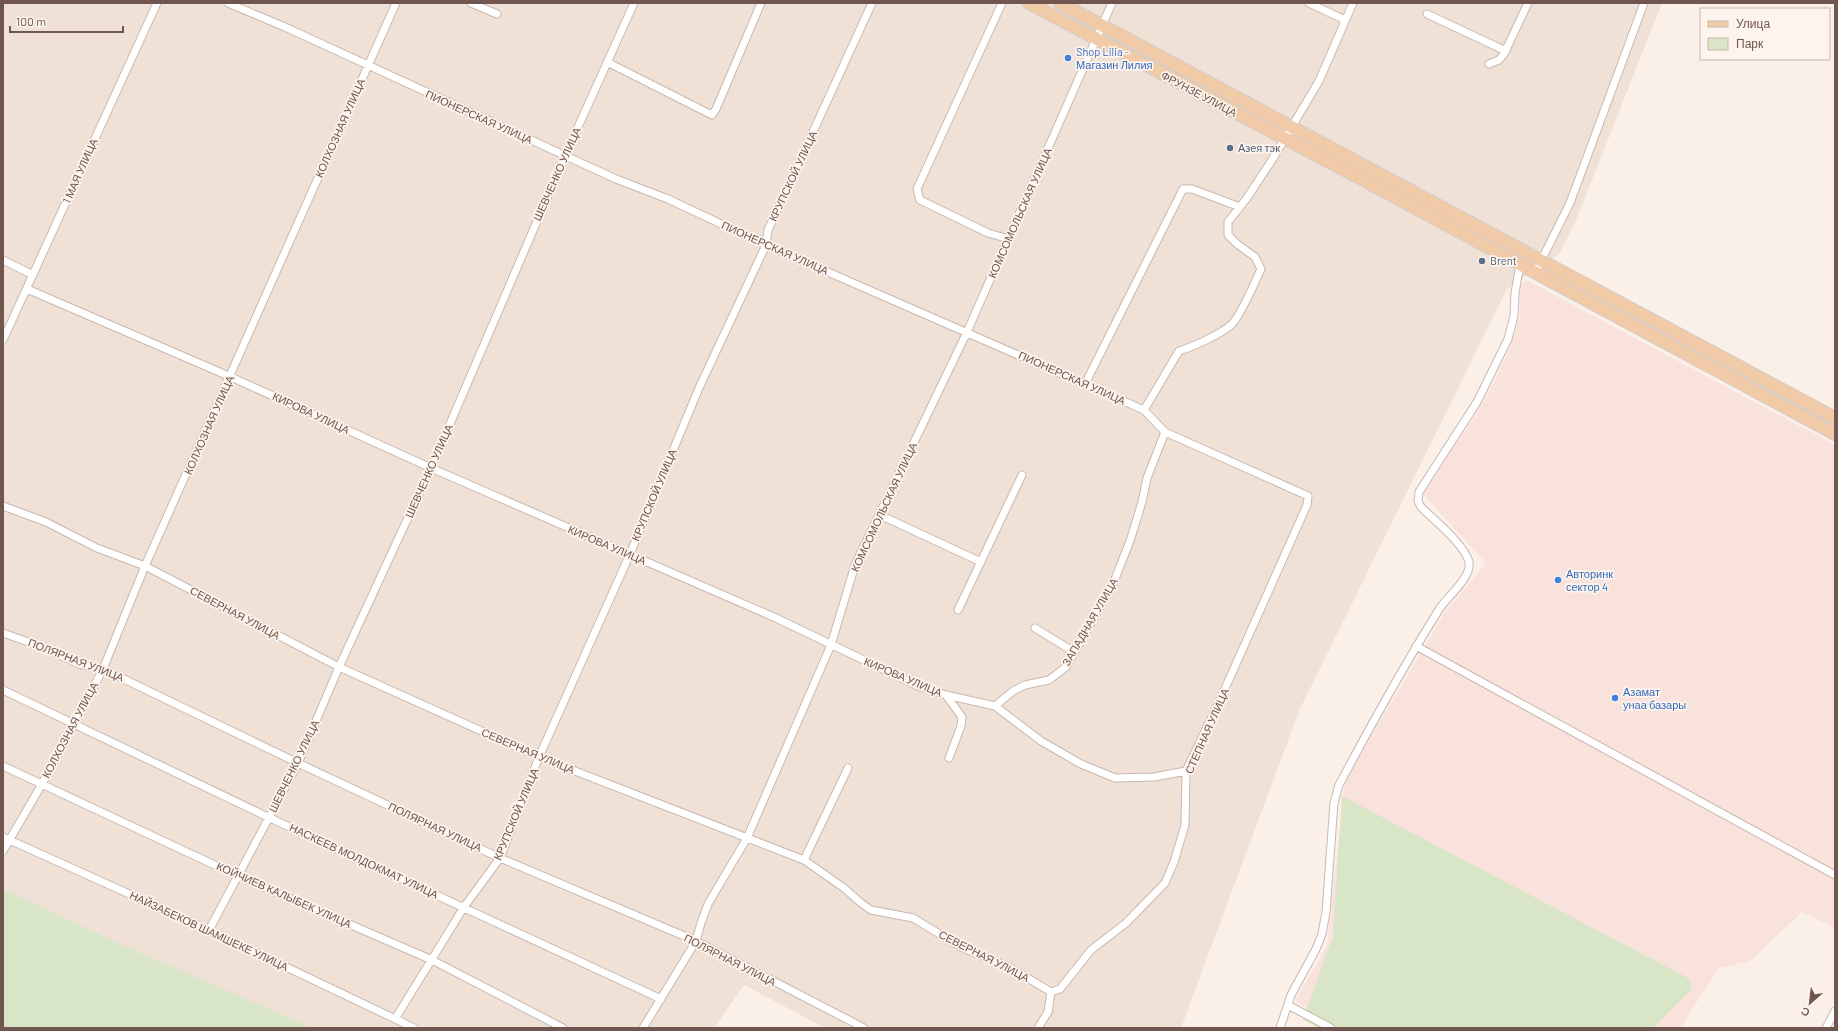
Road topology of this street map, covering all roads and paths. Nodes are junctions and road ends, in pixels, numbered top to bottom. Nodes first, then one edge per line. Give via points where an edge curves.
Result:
1 (157, 3) edge
2 (228, 3) edge
3 (396, 3) edge
4 (471, 3) edge
5 (634, 3) edge
6 (760, 3) edge
7 (872, 3) edge
8 (1002, 3) edge
9 (1029, 3) edge
10 (1060, 3) edge
11 (1112, 3) edge
12 (1309, 3) edge
13 (1353, 3) edge
14 (1528, 3) edge
15 (1644, 3) edge
16 (497, 14) dead end
17 (1427, 14) dead end
18 (1345, 20) junction
19 (1103, 26) junction
20 (1097, 39) junction
21 (1506, 51) junction
22 (607, 62) junction
23 (1489, 64) dead end
24 (368, 66) junction
25 (1292, 127) junction
26 (1285, 139) junction
27 (565, 156) junction
28 (1240, 207) junction
29 (1462, 218) junction
30 (1455, 229) junction
31 (1009, 239) junction
32 (766, 245) junction
33 (3, 260) edge
34 (1542, 261) junction
35 (1520, 264) junction
36 (1536, 272) junction
37 (33, 276) junction
38 (27, 289) junction
39 (967, 332) junction
40 (3, 340) edge
41 (231, 377) junction
42 (1084, 384) junction
43 (1144, 410) junction
44 (1835, 418) edge
45 (1166, 432) junction
46 (1835, 434) edge
47 (431, 468) junction
48 (1022, 475) dead end
49 (1307, 505) joint
50 (3, 506) edge
51 (880, 515) junction
52 (630, 554) junction
53 (981, 562) junction
54 (145, 566) junction
55 (958, 610) dead end
56 (1035, 628) dead end
57 (3, 632) edge
58 (831, 645) junction
59 (1416, 646) junction
60 (1074, 652) junction
61 (339, 667) junction
62 (103, 669) junction
63 (3, 690) edge
64 (946, 695) junction
65 (995, 706) junction
66 (73, 725) junction
67 (540, 757) junction
68 (949, 758) dead end
69 (298, 763) junction
70 (3, 766) edge
71 (848, 768) dead end
72 (1186, 772) junction
73 (42, 784) junction
74 (270, 818) junction
75 (3, 837) edge
76 (747, 838) junction
77 (10, 840) junction
78 (3, 851) edge
79 (500, 858) junction
80 (804, 860) junction
81 (1835, 875) edge
82 (238, 876) junction
83 (464, 906) junction
84 (208, 931) junction
85 (696, 941) junction
86 (432, 960) junction
87 (1051, 992) junction
88 (661, 999) junction
89 (1288, 1005) junction
90 (1835, 1012) edge
91 (395, 1019) junction
92 (414, 1028) edge
93 (563, 1028) edge
94 (643, 1028) edge
95 (864, 1028) edge
96 (1038, 1028) edge
97 (1280, 1028) edge
98 (1331, 1028) edge
99 (1826, 1028) edge

1 - 37 street, 1 МАЯ УЛИЦА
2 - 24 street, ПИОНЕРСКАЯ УЛИЦА
3 - 24 street, КОЛХОЗНАЯ УЛИЦА
4 - 16 street
5 - 22 street, ШЕВЧЕНКО УЛИЦА
6 - 22 street via 712,115
7 - 32 street, КРУПСКОЙ УЛИЦА via 768,230
8 - 31 street via 917,189 920,200 988,233
9 - 20 main road, ФРУНЗЕ УЛИЦА
10 - 19 main road, ФРУНЗЕ УЛИЦА
11 - 19 street, КОМСОМОЛЬСКАЯ УЛИЦА
12 - 18 street
13 - 18 street
14 - 21 street
15 - 34 street via 1570,203
17 - 21 street
18 - 25 street via 1319,81
19 - 20 street, КОМСОМОЛЬСКАЯ УЛИЦА
19 - 25 main road, ФРУНЗЕ УЛИЦА
20 - 26 main road, ФРУНЗЕ УЛИЦА
20 - 31 street, КОМСОМОЛЬСКАЯ УЛИЦА
21 - 23 street via 1499,60
22 - 27 street, ШЕВЧЕНКО УЛИЦА
24 - 27 street, ПИОНЕРСКАЯ УЛИЦА
24 - 41 street, КОЛХОЗНАЯ УЛИЦА
25 - 26 street
25 - 29 main road, ФРУНЗЕ УЛИЦА
26 - 28 street
26 - 30 main road, ФРУНЗЕ УЛИЦА
27 - 32 street, ПИОНЕРСКАЯ УЛИЦА via 668,199
27 - 47 street, ШЕВЧЕНКО УЛИЦА
28 - 42 street via 1192,190 1182,189
28 - 43 street via 1228,222 1228,235 1255,257 1261,269 1249,295 1232,324 1192,347 1179,351
29 - 30 main road
29 - 34 main road, ФРУНЗЕ УЛИЦА
30 - 35 main road, ФРУНЗЕ УЛИЦА
31 - 39 street, КОМСОМОЛЬСКАЯ УЛИЦА
32 - 39 street, ПИОНЕРСКАЯ УЛИЦА
32 - 52 street, КРУПСКОЙ УЛИЦА via 699,388
33 - 37 street
34 - 36 street
34 - 44 main road, ФРУНЗЕ УЛИЦА
35 - 36 main road, ФРУНЗЕ УЛИЦА
35 - 59 street via 1514,316 1508,339 1477,402 1419,492 1418,501 1421,507 1454,539 1469,563 1468,572 1443,603
36 - 46 main road, ФРУНЗЕ УЛИЦА
37 - 38 street, 1 МАЯ УЛИЦА
38 - 40 street, 1 МАЯ УЛИЦА
38 - 41 street, КИРОВА УЛИЦА
39 - 42 street, ПИОНЕРСКАЯ УЛИЦА
39 - 51 street, КОМСОМОЛЬСКАЯ УЛИЦА
41 - 47 street, КИРОВА УЛИЦА
41 - 54 street, КОЛХОЗНАЯ УЛИЦА
42 - 43 street, ПИОНЕРСКАЯ УЛИЦА
43 - 45 street, ПИОНЕРСКАЯ УЛИЦА
45 - 49 street, ПИОНЕРСКАЯ УЛИЦА via 1300,491 1308,496
45 - 60 street, ЗАПАДНАЯ УЛИЦА via 1147,478 1130,541 1113,584
47 - 52 street, КИРОВА УЛИЦА
47 - 61 street, ШЕВЧЕНКО УЛИЦА
48 - 53 street
49 - 72 street, СТЕПНАЯ УЛИЦА
50 - 54 street, СЕВЕРНАЯ УЛИЦА via 46,522 97,548
51 - 53 street
51 - 58 street, КОМСОМОЛЬСКАЯ УЛИЦА via 855,565
52 - 58 street, КИРОВА УЛИЦА
52 - 67 street, КРУПСКОЙ УЛИЦА
53 - 55 street
54 - 61 street, СЕВЕРНАЯ УЛИЦА
54 - 62 street, КОЛХОЗНАЯ УЛИЦА
56 - 60 street
57 - 62 street, ПОЛЯРНАЯ УЛИЦА via 78,664
58 - 64 street, КИРОВА УЛИЦА via 918,686
58 - 76 street, КОМСОМОЛЬСКАЯ УЛИЦА
59 - 81 street
59 - 89 street via 1339,785 1334,803 1322,934
60 - 65 street, ЗАПАДНАЯ УЛИЦА via 1066,667 1049,680 1025,685
61 - 67 street, СЕВЕРНАЯ УЛИЦА
61 - 69 street, ШЕВЧЕНКО УЛИЦА
62 - 66 street, КОЛХОЗНАЯ УЛИЦА
62 - 69 street, ПОЛЯРНАЯ УЛИЦА
63 - 66 street, НАСКЕЕВ МОЛДОКМАТ УЛИЦА
64 - 65 street, КИРОВА УЛИЦА
64 - 68 street via 962,717
65 - 72 street, КИРОВА УЛИЦА via 1041,741 1082,764 1115,778 1154,777
66 - 73 street, КОЛХОЗНАЯ УЛИЦА
66 - 74 street, НАСКЕЕВ МОЛДОКМАТ УЛИЦА
67 - 76 street, СЕВЕРНАЯ УЛИЦА
67 - 79 street, КРУПСКОЙ УЛИЦА
69 - 74 street, ШЕВЧЕНКО УЛИЦА
69 - 79 street, ПОЛЯРНАЯ УЛИЦА
70 - 73 street, КОЙЧИЕВ КАЛЫБЕК УЛИЦА
71 - 80 street
72 - 87 street, СТЕПНАЯ УЛИЦА via 1185,825 1165,883 1126,923 1091,950 1060,989
73 - 77 street, КОЛХОЗНАЯ УЛИЦА
73 - 82 street, КОЙЧИЕВ КАЛЫБЕК УЛИЦА
74 - 82 street, ШЕВЧЕНКО УЛИЦА
74 - 83 street, НАСКЕЕВ МОЛДОКМАТ УЛИЦА
75 - 77 street, НАЙЗАБЕКОВ ШАМШЕКЕ УЛИЦА
76 - 80 street, СЕВЕРНАЯ УЛИЦА
76 - 85 street, КОМСОМОЛЬСКАЯ УЛИЦА via 708,904
77 - 78 street, КОЛХОЗНАЯ УЛИЦА
77 - 84 street, НАЙЗАБЕКОВ ШАМШЕКЕ УЛИЦА
79 - 83 street, КРУПСКОЙ УЛИЦА
79 - 85 street, ПОЛЯРНАЯ УЛИЦА
80 - 87 street, СЕВЕРНАЯ УЛИЦА via 871,910 913,918 961,947 1011,968
82 - 84 street, ШЕВЧЕНКО УЛИЦА
82 - 86 street, КОЙЧИЕВ КАЛЫБЕК УЛИЦА
83 - 86 street, КРУПСКОЙ УЛИЦА
83 - 88 street, НАСКЕЕВ МОЛДОКМАТ УЛИЦА
84 - 91 street, НАЙЗАБЕКОВ ШАМШЕКЕ УЛИЦА
85 - 88 street, КОМСОМОЛЬСКАЯ УЛИЦА
85 - 95 street, ПОЛЯРНАЯ УЛИЦА
86 - 91 street, КРУПСКОЙ УЛИЦА
86 - 93 street, КОЙЧИЕВ КАЛЫБЕК УЛИЦА
87 - 96 street via 1048,1012
88 - 94 street, КОМСОМОЛЬСКАЯ УЛИЦА
89 - 97 street
89 - 98 street
90 - 99 street
91 - 92 street, НАЙЗАБЕКОВ ШАМШЕКЕ УЛИЦА

